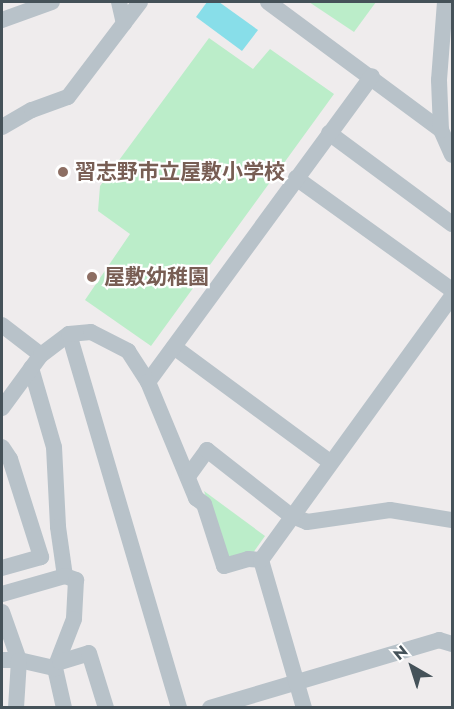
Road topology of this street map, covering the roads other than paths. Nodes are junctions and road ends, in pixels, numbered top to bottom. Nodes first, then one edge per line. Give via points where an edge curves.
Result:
1 (52, 2) edge
2 (119, 2) edge
3 (140, 2) edge
4 (268, 2) edge
5 (445, 2) edge
6 (2, 20) edge
7 (124, 23) junction
8 (372, 76) junction
9 (2, 127) edge
10 (441, 130) junction
11 (329, 133) junction
12 (453, 155) edge
13 (296, 178) junction
14 (453, 224) edge
15 (453, 290) edge
16 (453, 296) edge
17 (2, 325) edge
18 (69, 333) junction
19 (174, 347) junction
20 (36, 361) junction
21 (148, 382) junction
22 (2, 408) edge
23 (2, 447) edge
24 (330, 462) junction
25 (189, 475) junction
26 (290, 515) junction
27 (453, 520) edge
28 (261, 560) junction
29 (2, 568) edge
30 (65, 576) junction
31 (2, 594) edge
32 (2, 612) edge
33 (453, 644) edge
34 (2, 660) edge
35 (19, 660) junction
36 (58, 665) junction
37 (297, 683) junction
38 (16, 708) edge
39 (64, 708) edge
40 (106, 708) edge
41 (179, 708) edge
42 (210, 708) edge
43 (304, 708) edge

1 - 6 street
2 - 7 street
3 - 7 street
4 - 8 street
5 - 10 street via 439,80
7 - 9 street via 68,98 32,110
8 - 10 street
8 - 11 street
10 - 12 street
11 - 13 street
11 - 14 street
13 - 15 street
13 - 19 street
16 - 24 street
17 - 20 street
18 - 20 street
18 - 21 street via 92,332 128,351
18 - 41 street
19 - 21 street
19 - 24 street
20 - 22 street
20 - 30 street via 54,447
21 - 25 street
23 - 29 street via 10,459 41,557
24 - 26 street
25 - 26 street via 207,450
25 - 28 street via 196,498 204,504 224,566
26 - 27 street via 315,521 390,510
26 - 28 street
28 - 37 street
30 - 31 street
30 - 36 street via 76,580 77,597
32 - 35 street
33 - 37 street via 439,640
34 - 35 street
35 - 36 street
35 - 38 street
36 - 39 street
36 - 40 street via 89,653
37 - 42 street
37 - 43 street

